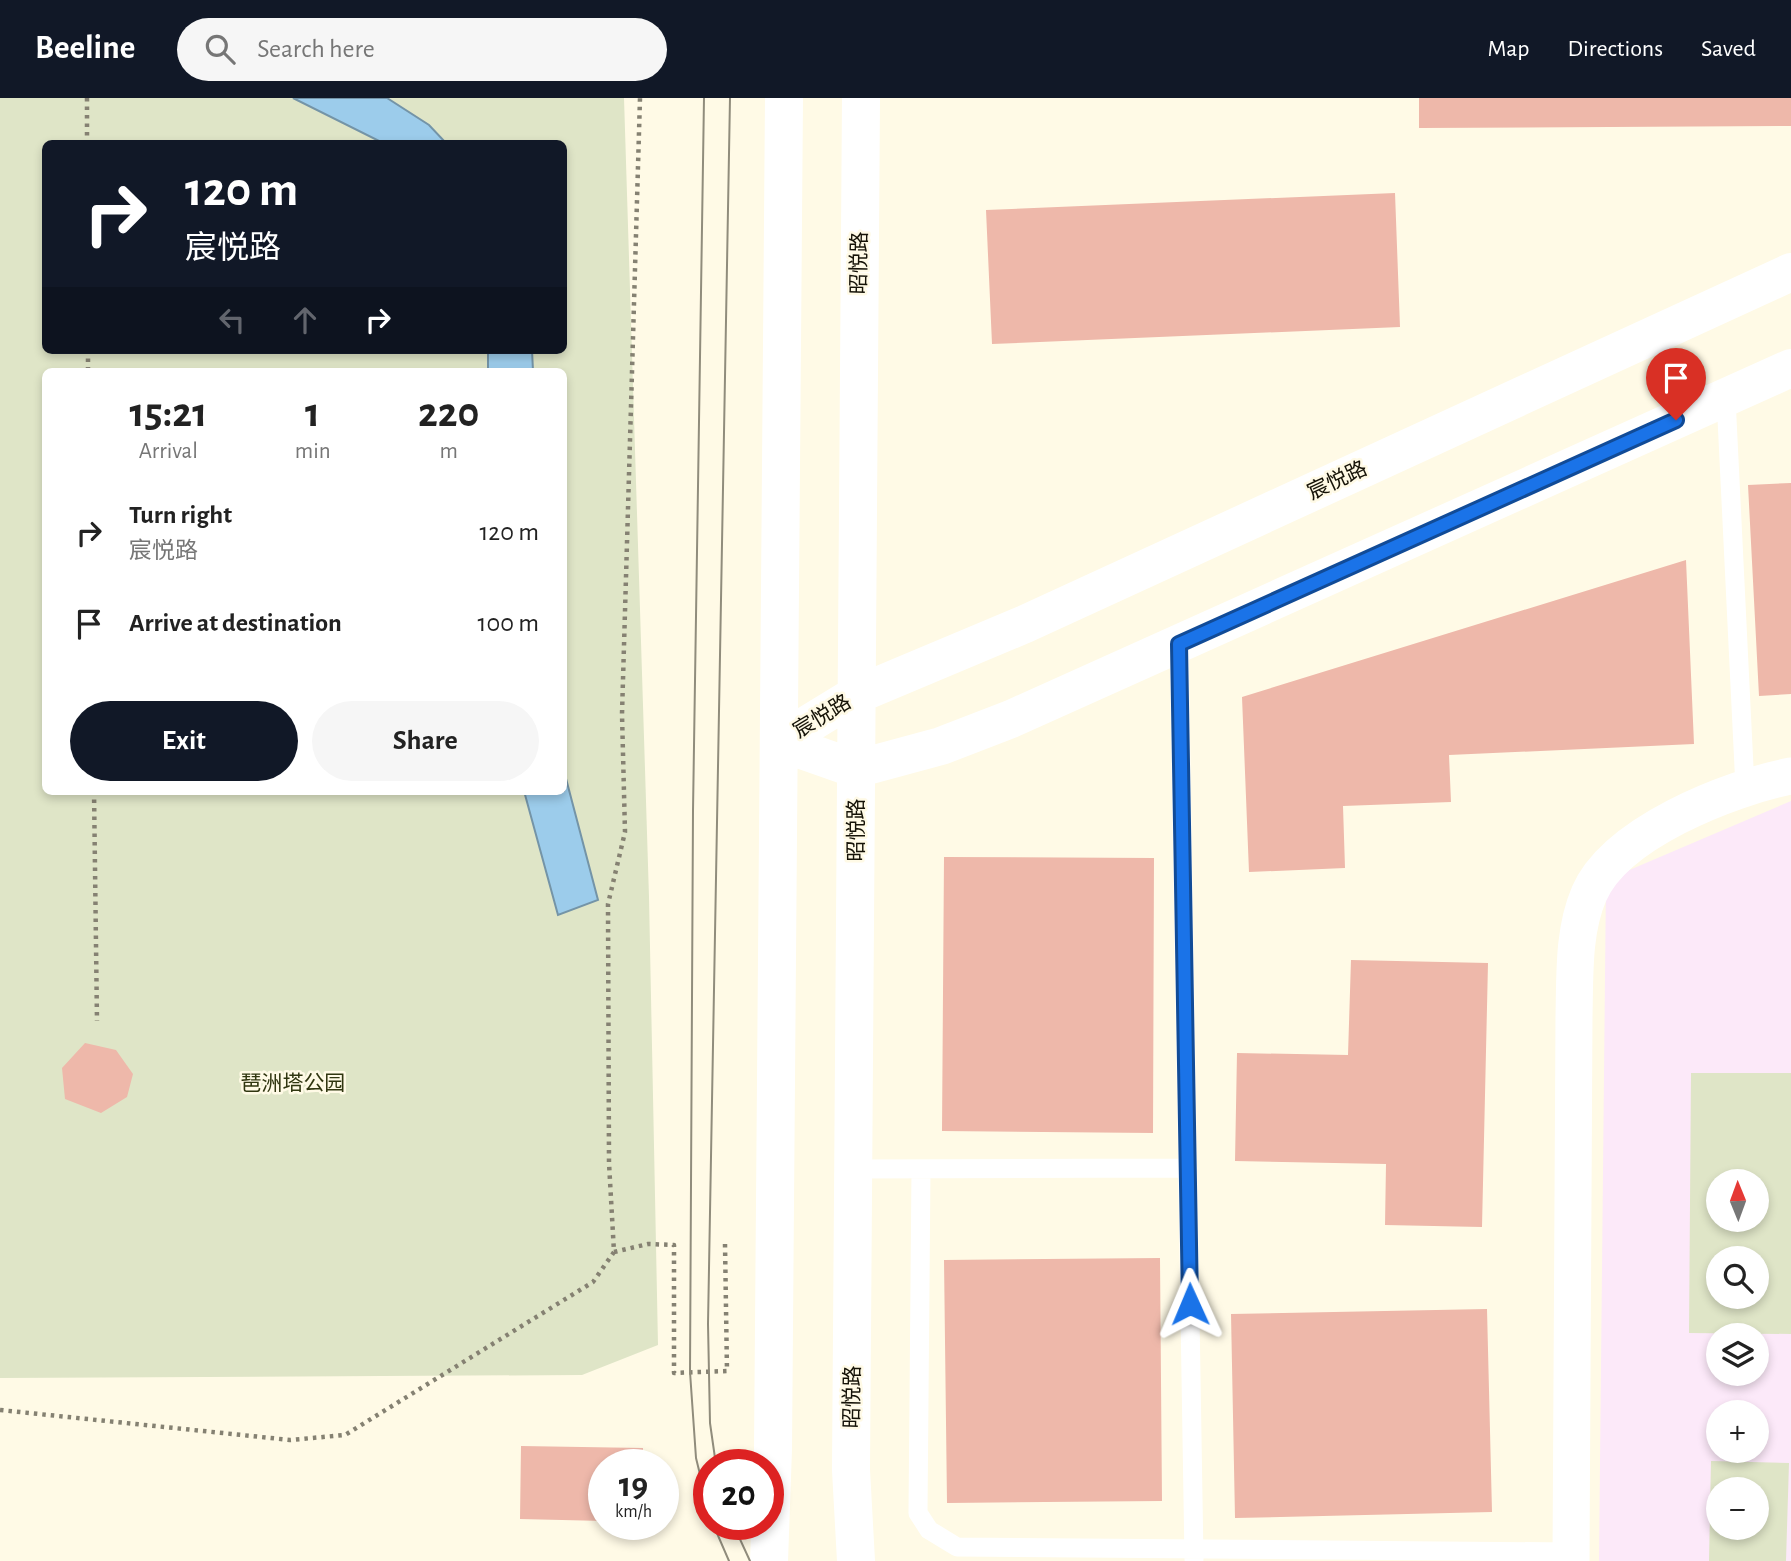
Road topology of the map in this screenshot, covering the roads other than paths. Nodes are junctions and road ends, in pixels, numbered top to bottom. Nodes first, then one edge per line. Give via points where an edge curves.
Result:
1 (784, 98) edge
2 (862, 98) edge
3 (1791, 272) edge
4 (1791, 368) edge
5 (1726, 398) junction
6 (1179, 644) junction
7 (856, 695) junction
8 (779, 742) junction
9 (856, 769) junction
10 (1791, 776) edge
11 (1745, 788) junction
12 (1188, 1168) junction
13 (921, 1169) junction
14 (853, 1170) junction
15 (1194, 1554) edge
16 (1571, 1556) edge
17 (769, 1561) edge
18 (856, 1561) edge

1 - 8 main road
2 - 7 main road, 昭悦路
3 - 7 main road, 宸悦路 via 1025,624
4 - 5 main road
5 - 6 main road
5 - 11 lane
6 - 9 main road via 1011,719 941,746
6 - 12 lane
7 - 8 main road, 宸悦路
7 - 9 main road, 昭悦路
8 - 9 main road, 宸悦路
8 - 17 main road
9 - 14 main road, 昭悦路
10 - 11 street
11 - 16 street via 1709,802 1618,853 1589,894 1576,947
12 - 13 lane
12 - 15 lane
13 - 14 lane
13 - 15 lane via 918,1513 929,1530 957,1547
14 - 18 main road, 昭悦路 via 851,1470
15 - 16 lane

